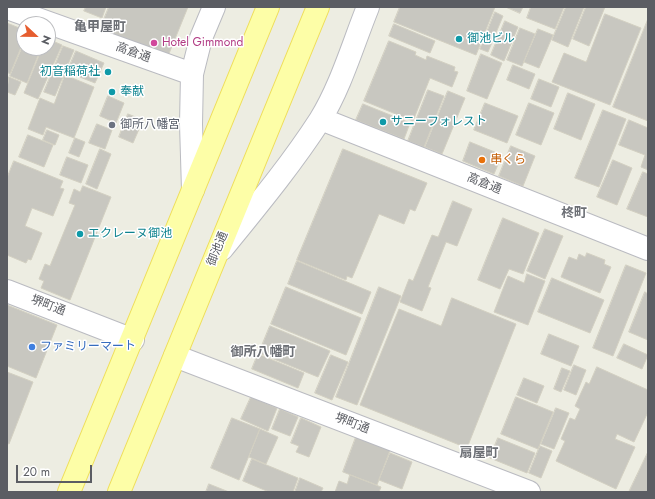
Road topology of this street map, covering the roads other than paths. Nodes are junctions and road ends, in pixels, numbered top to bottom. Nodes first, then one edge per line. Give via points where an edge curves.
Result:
1 (214, 7) edge
2 (268, 7) edge
3 (318, 7) edge
4 (368, 7) edge
5 (7, 8) edge
6 (192, 74) junction
7 (320, 119) junction
8 (193, 190) junction
9 (648, 250) edge
10 (215, 257) junction
11 (7, 291) edge
12 (133, 340) junction
13 (175, 356) junction
14 (69, 492) edge
15 (119, 492) edge
16 (529, 492) edge

1 - 6 street via 201,38
2 - 8 main road
3 - 10 main road, 御池通
4 - 7 street via 339,80
5 - 6 street, 高倉通
6 - 8 street
7 - 9 street, 高倉通
7 - 10 street via 277,180
8 - 12 main road
10 - 13 main road, 御池通
11 - 12 street, 堺町通
12 - 14 main road
13 - 15 main road, 御池通
13 - 16 street, 堺町通

